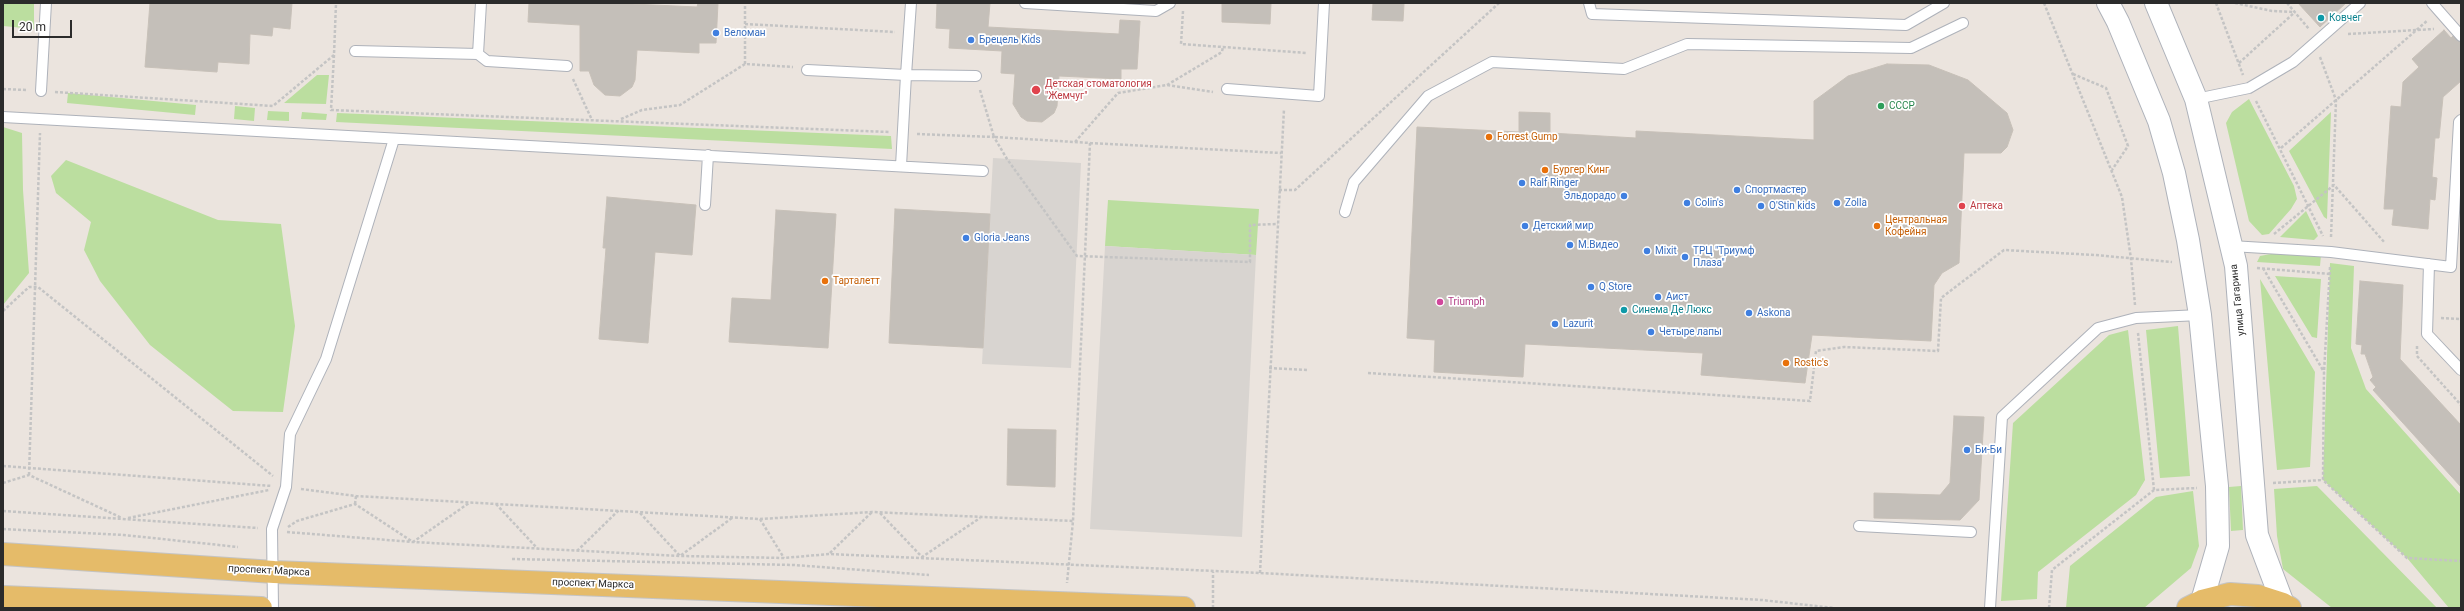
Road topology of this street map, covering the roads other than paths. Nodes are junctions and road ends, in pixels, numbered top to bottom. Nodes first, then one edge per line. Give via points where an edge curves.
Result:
1 (46, 3) edge
2 (481, 3) edge
3 (911, 3) edge
4 (1026, 3) edge
5 (1170, 3) edge
6 (1324, 3) edge
7 (1589, 3) edge
8 (1944, 3) edge
9 (2108, 3) edge
10 (2156, 3) edge
11 (2360, 3) edge
12 (2432, 3) edge
13 (1963, 23) dead end
14 (2461, 36) edge
15 (355, 51) dead end
16 (478, 54) junction
17 (567, 66) road end
18 (807, 70) road end
19 (906, 75) junction
20 (976, 76) road end
21 (1227, 89) road end
22 (41, 91) road end
23 (2196, 99) junction
24 (3, 117) edge
25 (2461, 120) edge
26 (394, 139) junction
27 (708, 155) junction
28 (901, 166) junction
29 (983, 171) dead end
30 (705, 205) dead end
31 (1345, 212) dead end
32 (2233, 256) junction
33 (2429, 264) junction
34 (2200, 315) junction
35 (2461, 370) edge
36 (1859, 526) dead end
37 (1971, 532) dead end
38 (3, 554) edge
39 (273, 562) junction
40 (3, 597) edge
41 (2195, 604) edge
42 (2286, 606) edge
43 (261, 608) edge
44 (273, 608) edge
45 (1184, 608) edge
46 (1990, 608) edge

1 - 22 lane
2 - 16 lane
3 - 19 lane
4 - 5 lane via 1156,11
6 - 21 lane via 1319,96
7 - 8 lane via 1592,14 1906,26
9 - 34 main road via 2159,121 2174,173
10 - 23 main road, улица Гагарина
11 - 23 lane via 2293,62 2249,88
12 - 14 lane
13 - 31 lane via 1911,48 1687,44 1624,69 1492,62 1428,96 1354,182
15 - 16 lane
16 - 17 lane via 487,61
18 - 19 lane
19 - 20 lane
19 - 28 lane
23 - 32 main road, улица Гагарина
24 - 26 lane
25 - 33 lane via 2451,267
26 - 27 lane
26 - 39 lane via 326,360 290,434 286,487 272,529
27 - 28 lane
27 - 30 lane
28 - 29 lane
32 - 33 lane via 2269,248 2331,252
32 - 42 main road, улица Гагарина via 2257,535
33 - 35 lane via 2427,334
34 - 41 main road via 2217,486 2218,546
34 - 46 lane via 2136,318 2098,328 2002,417
36 - 37 lane
38 - 39 main road, проспект Маркса
39 - 44 lane
39 - 45 main road, проспект Маркса
40 - 43 main road
41 - 42 main road via 2230,594 2258,596

